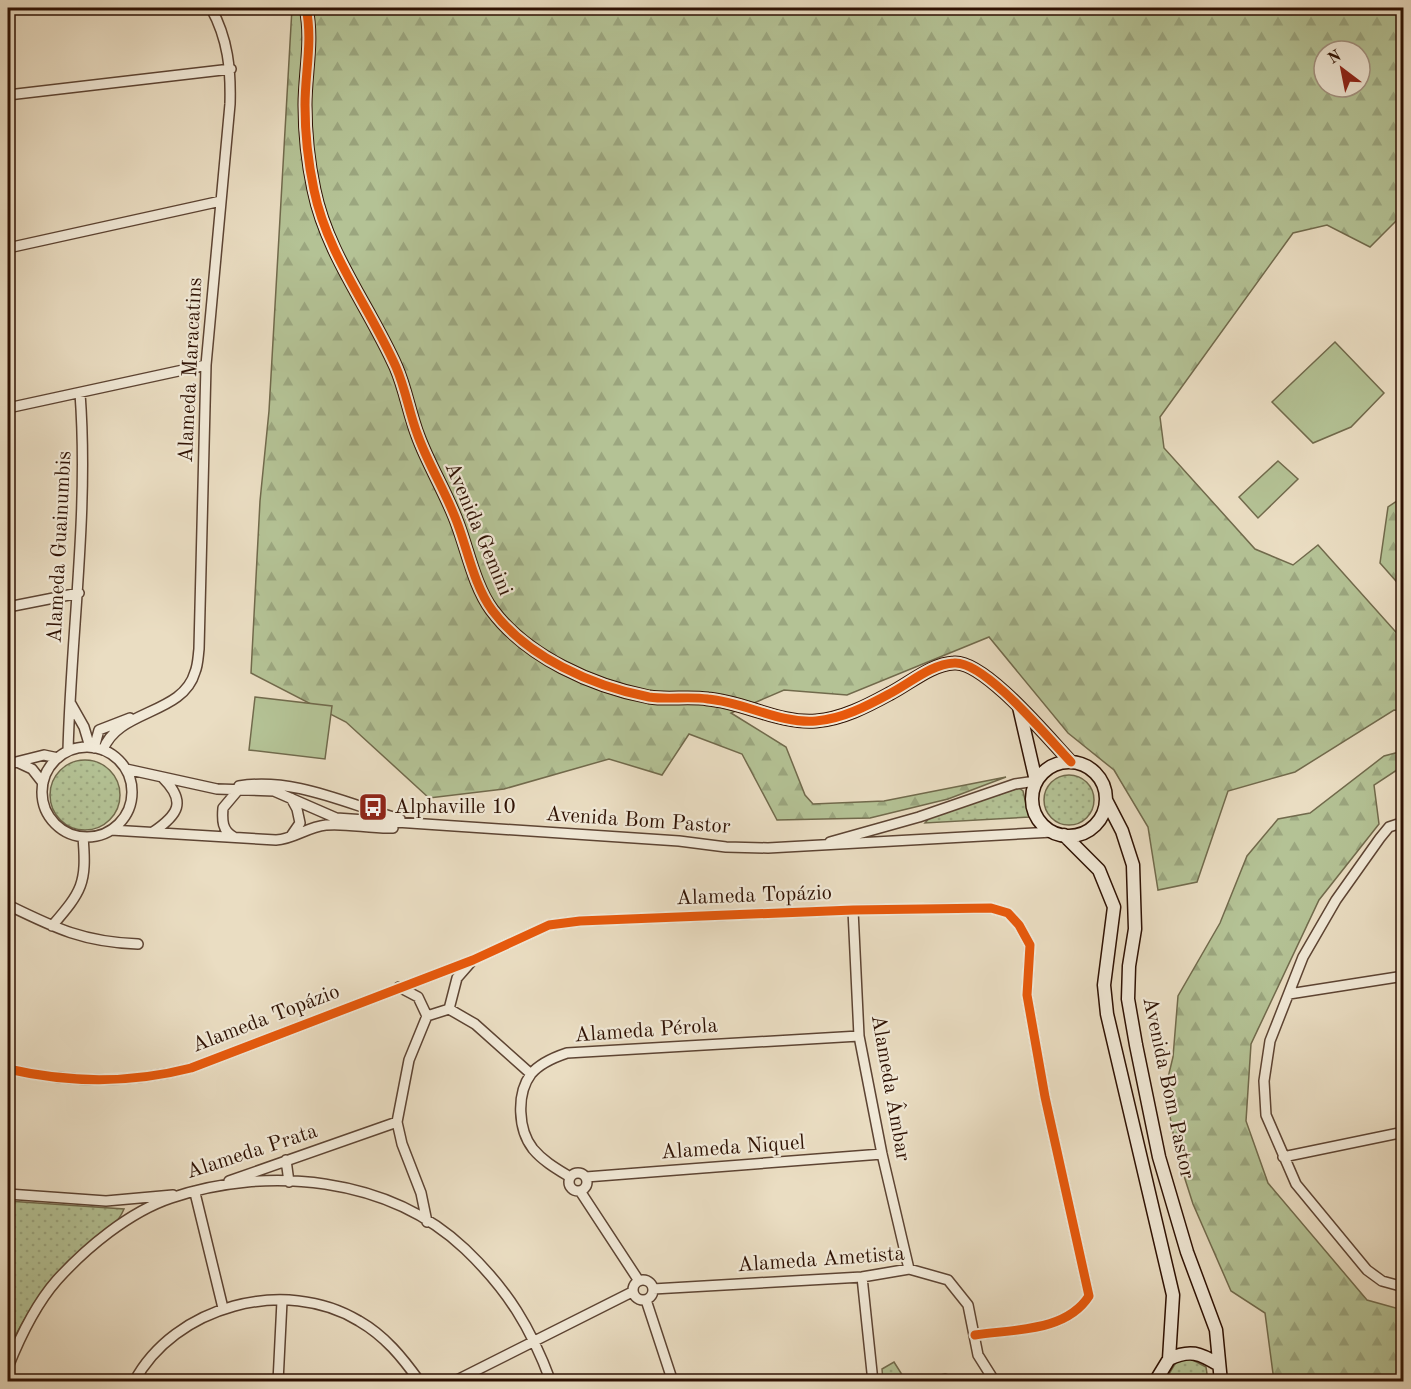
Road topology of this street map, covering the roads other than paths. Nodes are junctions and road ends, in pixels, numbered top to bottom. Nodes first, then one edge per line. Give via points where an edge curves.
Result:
1 (211, 8) edge
2 (306, 8) edge
3 (231, 69) junction
4 (8, 95) edge
5 (221, 201) junction
6 (8, 248) edge
7 (206, 365) junction
8 (80, 393) junction
9 (8, 408) edge
10 (79, 593) junction
11 (8, 608) edge
12 (69, 702) junction
13 (1018, 706) junction
14 (96, 749) junction
15 (68, 751) junction
16 (58, 758) junction
17 (1071, 762) junction
18 (12, 763) edge
19 (126, 769) junction
20 (161, 777) junction
21 (1036, 781) junction
22 (43, 783) junction
23 (217, 789) junction
24 (239, 789) junction
25 (290, 796) junction
26 (1106, 800) junction
27 (1404, 822) edge
28 (422, 825) junction
29 (111, 830) junction
30 (153, 832) junction
31 (1058, 834) junction
32 (83, 837) junction
33 (234, 837) junction
34 (287, 839) junction
35 (816, 845) junction
36 (8, 904) edge
37 (853, 910) junction
38 (52, 926) junction
39 (138, 944) dead end
40 (473, 960) junction
41 (453, 968) junction
42 (1404, 976) edge
43 (457, 978) junction
44 (422, 979) junction
45 (399, 987) junction
46 (1288, 994) junction
47 (418, 997) junction
48 (449, 1009) junction
49 (427, 1016) junction
50 (859, 1036) junction
51 (8, 1068) edge
52 (531, 1074) junction
53 (397, 1122) junction
54 (1404, 1132) edge
55 (882, 1155) junction
56 (1282, 1157) junction
57 (286, 1160) junction
58 (570, 1177) junction
59 (586, 1177) junction
60 (289, 1182) junction
61 (580, 1191) junction
62 (195, 1193) junction
63 (8, 1194) edge
64 (427, 1222) junction
65 (909, 1269) junction
66 (862, 1277) junction
67 (639, 1281) junction
68 (1404, 1287) edge
69 (653, 1289) junction
70 (632, 1292) junction
71 (646, 1300) junction
72 (282, 1301) junction
73 (223, 1308) junction
74 (975, 1335) junction
75 (535, 1338) junction
76 (1169, 1359) junction
77 (1219, 1365) junction
78 (8, 1367) edge
79 (134, 1382) edge
80 (278, 1382) edge
81 (420, 1382) edge
82 (453, 1382) edge
83 (551, 1382) edge
84 (673, 1382) edge
85 (873, 1382) edge
86 (995, 1382) edge
87 (1155, 1382) edge
88 (1221, 1382) edge

1 - 3 street, Alameda Maracatins via 223,31
2 - 13 street, Avenida Gemini via 306,137 317,203 335,248 396,366 419,441 453,511 486,602 498,617 527,645 562,667 645,696 717,700 814,721 854,711 945,664 960,663 976,669
3 - 4 street
3 - 5 street, Alameda Maracatins
5 - 6 street
5 - 7 street, Alameda Maracatins
7 - 8 street
7 - 14 street, Alameda Maracatins via 199,649 195,674 174,700 109,736
8 - 9 street
8 - 10 street, Alameda Guainumbis via 83,444
10 - 11 street
10 - 12 street, Alameda Guainumbis
12 - 14 street
12 - 15 street, Alameda Guainumbis
13 - 17 street, Avenida Gemini
13 - 21 street
14 - 15 street
14 - 19 street via 116,758
15 - 16 street
16 - 18 street via 44,755
16 - 22 street
17 - 21 street via 1055,764
17 - 26 street via 1096,774
18 - 22 street via 32,769
19 - 20 street, Avenida Bom Pastor
19 - 29 street via 131,782 129,809
20 - 23 street, Avenida Bom Pastor
20 - 30 street via 177,796 177,808
21 - 31 street via 1032,793 1036,816
21 - 35 street, Avenida Bom Pastor
22 - 32 street via 44,808 50,819 70,834
23 - 24 street, Avenida Bom Pastor
23 - 28 street, Avenida Bom Pastor via 275,783
24 - 25 street, Avenida Bom Pastor
24 - 33 street via 223,808 224,826
25 - 28 street, Avenida Bom Pastor via 336,818
25 - 34 street via 300,823
26 - 31 street via 1096,824 1087,831
26 - 77 street, Avenida Bom Pastor via 1133,865 1135,929 1128,999 1138,1056 1159,1157 1187,1252 1216,1330
27 - 46 street via 1389,827 1336,900 1303,957
28 - 34 street, Avenida Bom Pastor via 379,828 328,824
28 - 35 street, Avenida Bom Pastor via 679,841 726,848
29 - 30 street, Avenida Bom Pastor
29 - 32 street
30 - 33 street, Avenida Bom Pastor
31 - 35 street, Avenida Bom Pastor
31 - 76 street, Avenida Bom Pastor via 1099,870 1114,907 1104,985 1107,1014 1173,1295
32 - 38 street via 81,891
33 - 34 street, Avenida Bom Pastor
36 - 38 street
37 - 40 street, Alameda Topázio via 549,925
37 - 50 street, Alameda Âmbar
37 - 74 street, Alameda Topázio via 991,909 1008,913 1030,945 1028,995 1045,1097 1089,1296 1076,1313 1062,1321
38 - 39 street via 102,943
40 - 41 street, Alameda Topázio
40 - 43 street
41 - 43 street
41 - 44 street, Alameda Topázio
42 - 46 street
43 - 48 street
44 - 45 street, Alameda Topázio
44 - 47 street
45 - 47 street
45 - 51 street, Alameda Topázio via 191,1068 152,1078 72,1079
46 - 56 street via 1270,1041 1264,1080 1266,1115
47 - 49 street
48 - 49 street
48 - 52 street via 475,1024
49 - 53 street via 409,1060
50 - 52 street, Alameda Pérola via 567,1053 552,1058
50 - 55 street, Alameda Âmbar
52 - 58 street via 522,1098 520,1122 532,1148
53 - 57 street, Alameda Prata
53 - 64 street
54 - 56 street
55 - 59 street, Alameda Niquel
55 - 65 street, Alameda Âmbar
56 - 68 street via 1296,1184 1366,1270 1382,1281
57 - 60 street
57 - 62 street, Alameda Prata
58 - 59 street via 578,1172
58 - 61 street via 569,1185
59 - 61 street via 587,1186
60 - 62 street via 262,1179
60 - 64 street via 334,1184 375,1195
61 - 67 street
62 - 63 street, Alameda Prata via 106,1201
62 - 73 street
62 - 78 street via 170,1198 150,1208 82,1255 56,1281 35,1311
64 - 75 street via 465,1248 514,1305
65 - 66 street, Alameda Ametista
65 - 74 street, Alameda Ametista via 948,1280 968,1305
66 - 69 street, Alameda Ametista
66 - 85 street
67 - 69 street via 649,1282
67 - 70 street
69 - 71 street
70 - 71 street via 637,1299
70 - 75 street
71 - 84 street
72 - 73 street
72 - 80 street
72 - 81 street via 313,1304 358,1320 398,1351
73 - 79 street via 190,1323 161,1346
74 - 86 street, Alameda Ametista via 978,1355
75 - 82 street
75 - 83 street
76 - 77 street via 1191,1351 1202,1353
76 - 87 street, Avenida Bom Pastor
77 - 88 street, Avenida Bom Pastor

